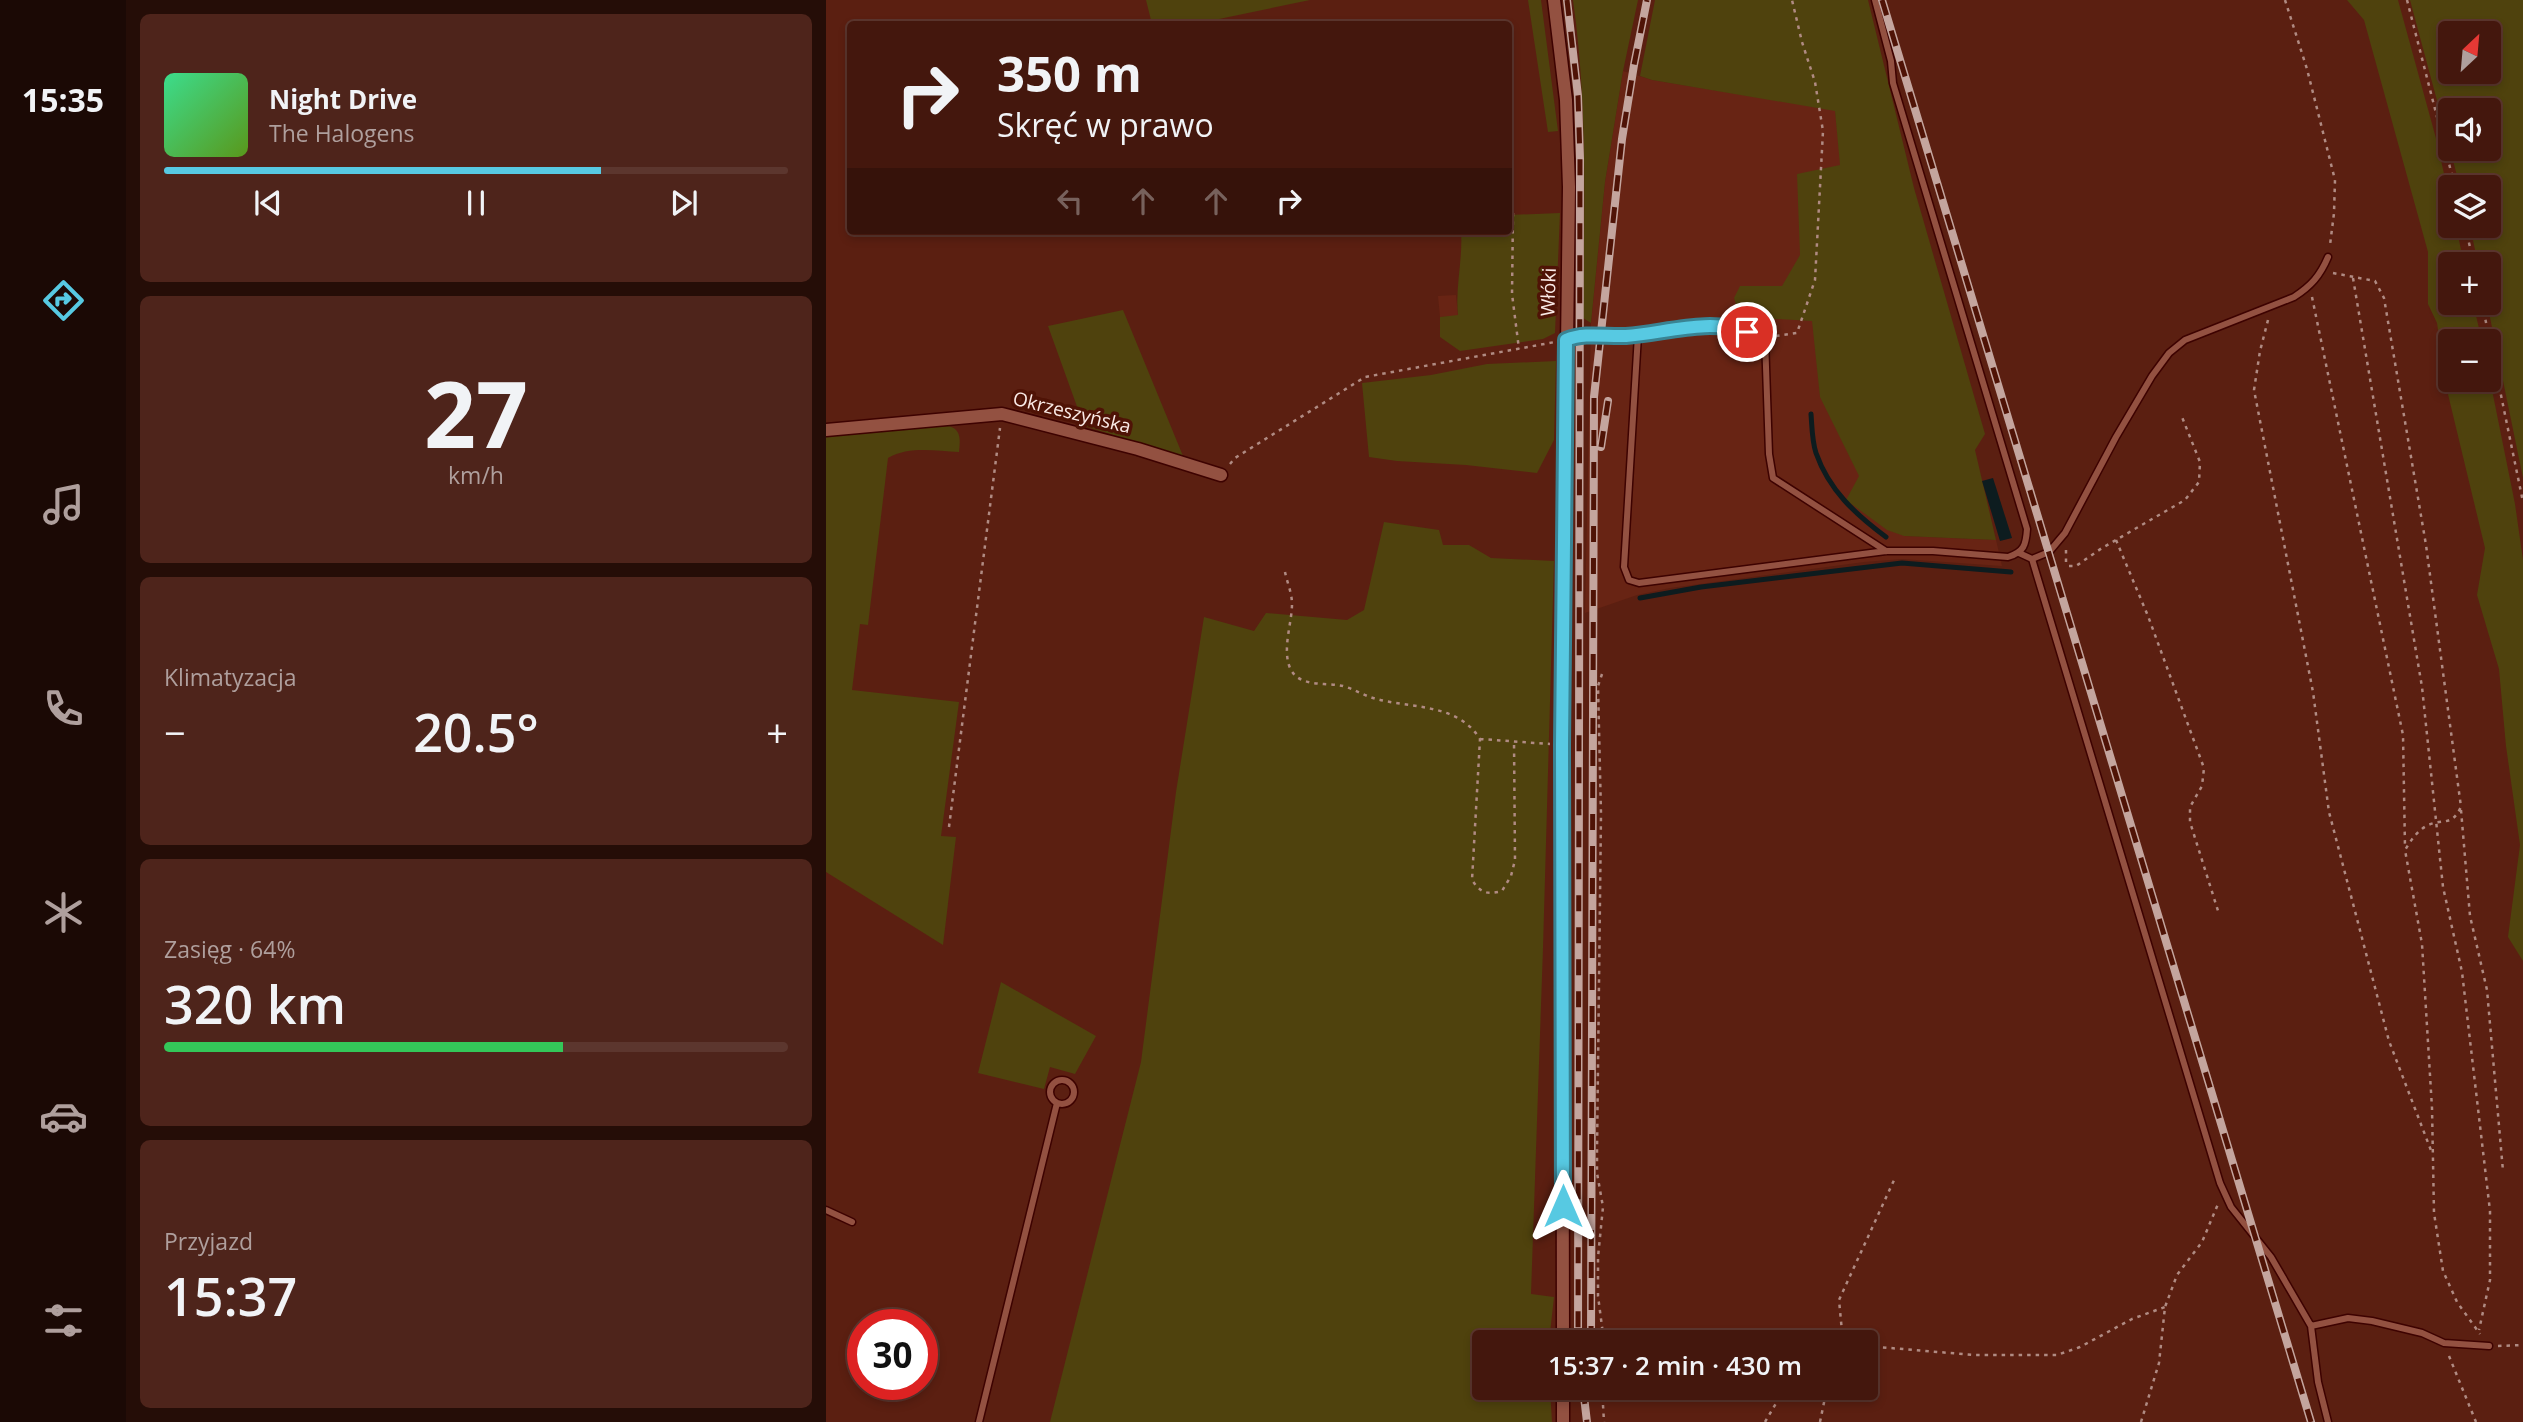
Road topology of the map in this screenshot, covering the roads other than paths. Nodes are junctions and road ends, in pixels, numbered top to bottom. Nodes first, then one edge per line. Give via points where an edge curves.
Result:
1 (1553, 0) edge
2 (1875, 0) edge
3 (2328, 257) road end
4 (1639, 335) junction
5 (1566, 340) junction
6 (826, 430) edge
7 (1221, 475) road end
8 (1885, 551) junction
9 (2020, 553) junction
10 (2032, 559) junction
11 (1057, 1103) junction
12 (826, 1210) edge
13 (852, 1222) dead end
14 (2311, 1326) junction
15 (1563, 1330) edge
16 (2488, 1346) road end
17 (1563, 1400) edge
18 (979, 1422) edge
19 (1563, 1422) edge
20 (2328, 1422) edge

1 - 5 street, Włóki via 1567,119
2 - 9 lane via 1893,83 2027,529
3 - 10 lane via 2310,287 2294,297 2185,340 2169,353 2116,437 2065,533 2049,552
4 - 5 lane via 1580,334
4 - 8 lane via 1729,326 1765,338 1773,478
4 - 8 lane via 1624,566 1629,580 1639,583
5 - 15 street, Włóki
6 - 7 street, Okrzeszyńska via 1002,414
8 - 9 lane
9 - 10 lane
10 - 14 lane via 2224,1191 2231,1207 2272,1257
11 - 11 lane via 1072,1099 1068,1081 1057,1080 1049,1089
11 - 18 lane
12 - 13 lane
14 - 16 lane via 2348,1318 2444,1343
14 - 20 lane
17 - 19 street

